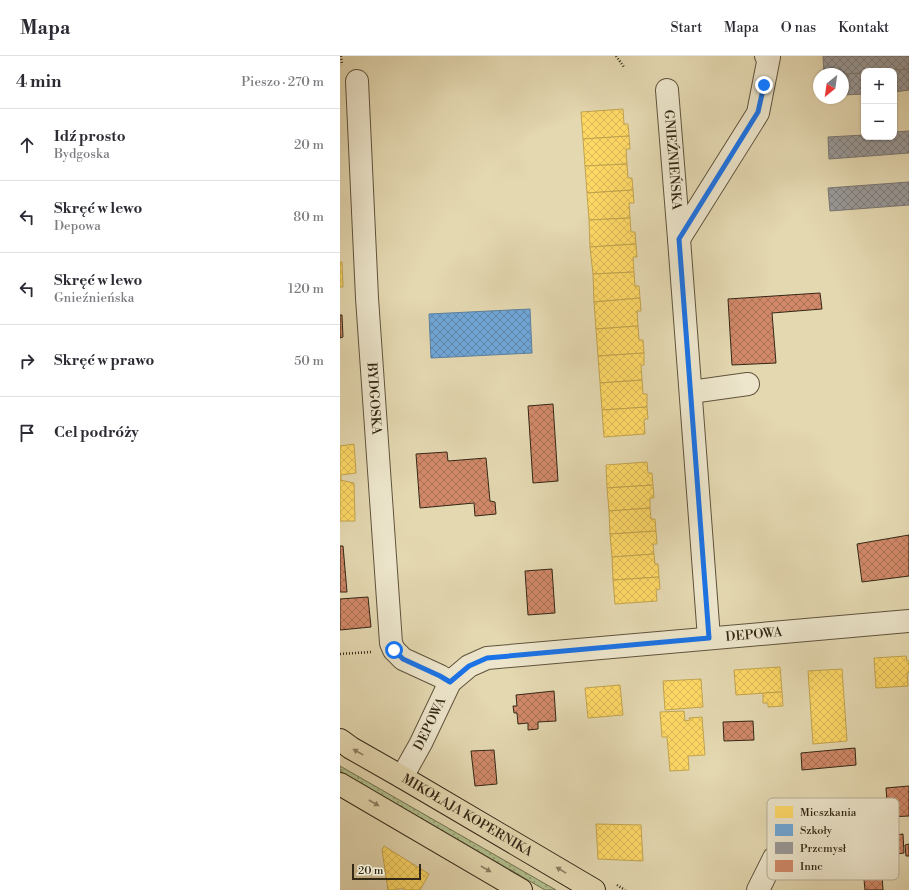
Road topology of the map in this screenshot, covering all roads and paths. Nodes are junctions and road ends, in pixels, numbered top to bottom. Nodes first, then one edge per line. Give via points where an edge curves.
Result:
1 (616, 56) edge
2 (766, 56) edge
3 (624, 68) dead end
4 (357, 81) dead end
5 (667, 90) dead end
6 (679, 239) junction
7 (748, 384) dead end
8 (691, 392) junction
9 (909, 621) edge
10 (709, 638) junction
11 (394, 650) junction
12 (340, 654) edge
13 (450, 682) junction
14 (340, 740) edge
15 (402, 777) junction
16 (340, 784) edge
17 (767, 872) edge
18 (522, 890) edge
19 (594, 890) edge
20 (758, 890) edge

1 - 3 path
2 - 6 street via 769,57 758,112
4 - 11 street, BYDGOSKA via 367,306 391,643
5 - 6 street, GNIEŹNIEŃSKA
6 - 8 street, GNIEŹNIEŃSKA
7 - 8 street
8 - 10 street, GNIEŹNIEŃSKA
9 - 10 street, DEPOWA
10 - 13 street, DEPOWA via 487,658 469,666
11 - 12 path
11 - 13 street via 403,659
13 - 15 street, DEPOWA
15 -> 14 main road, MIKOŁAJA KOPERNIKA
19 -> 15 main road, MIKOŁAJA KOPERNIKA
16 -> 18 main road
17 - 20 street

